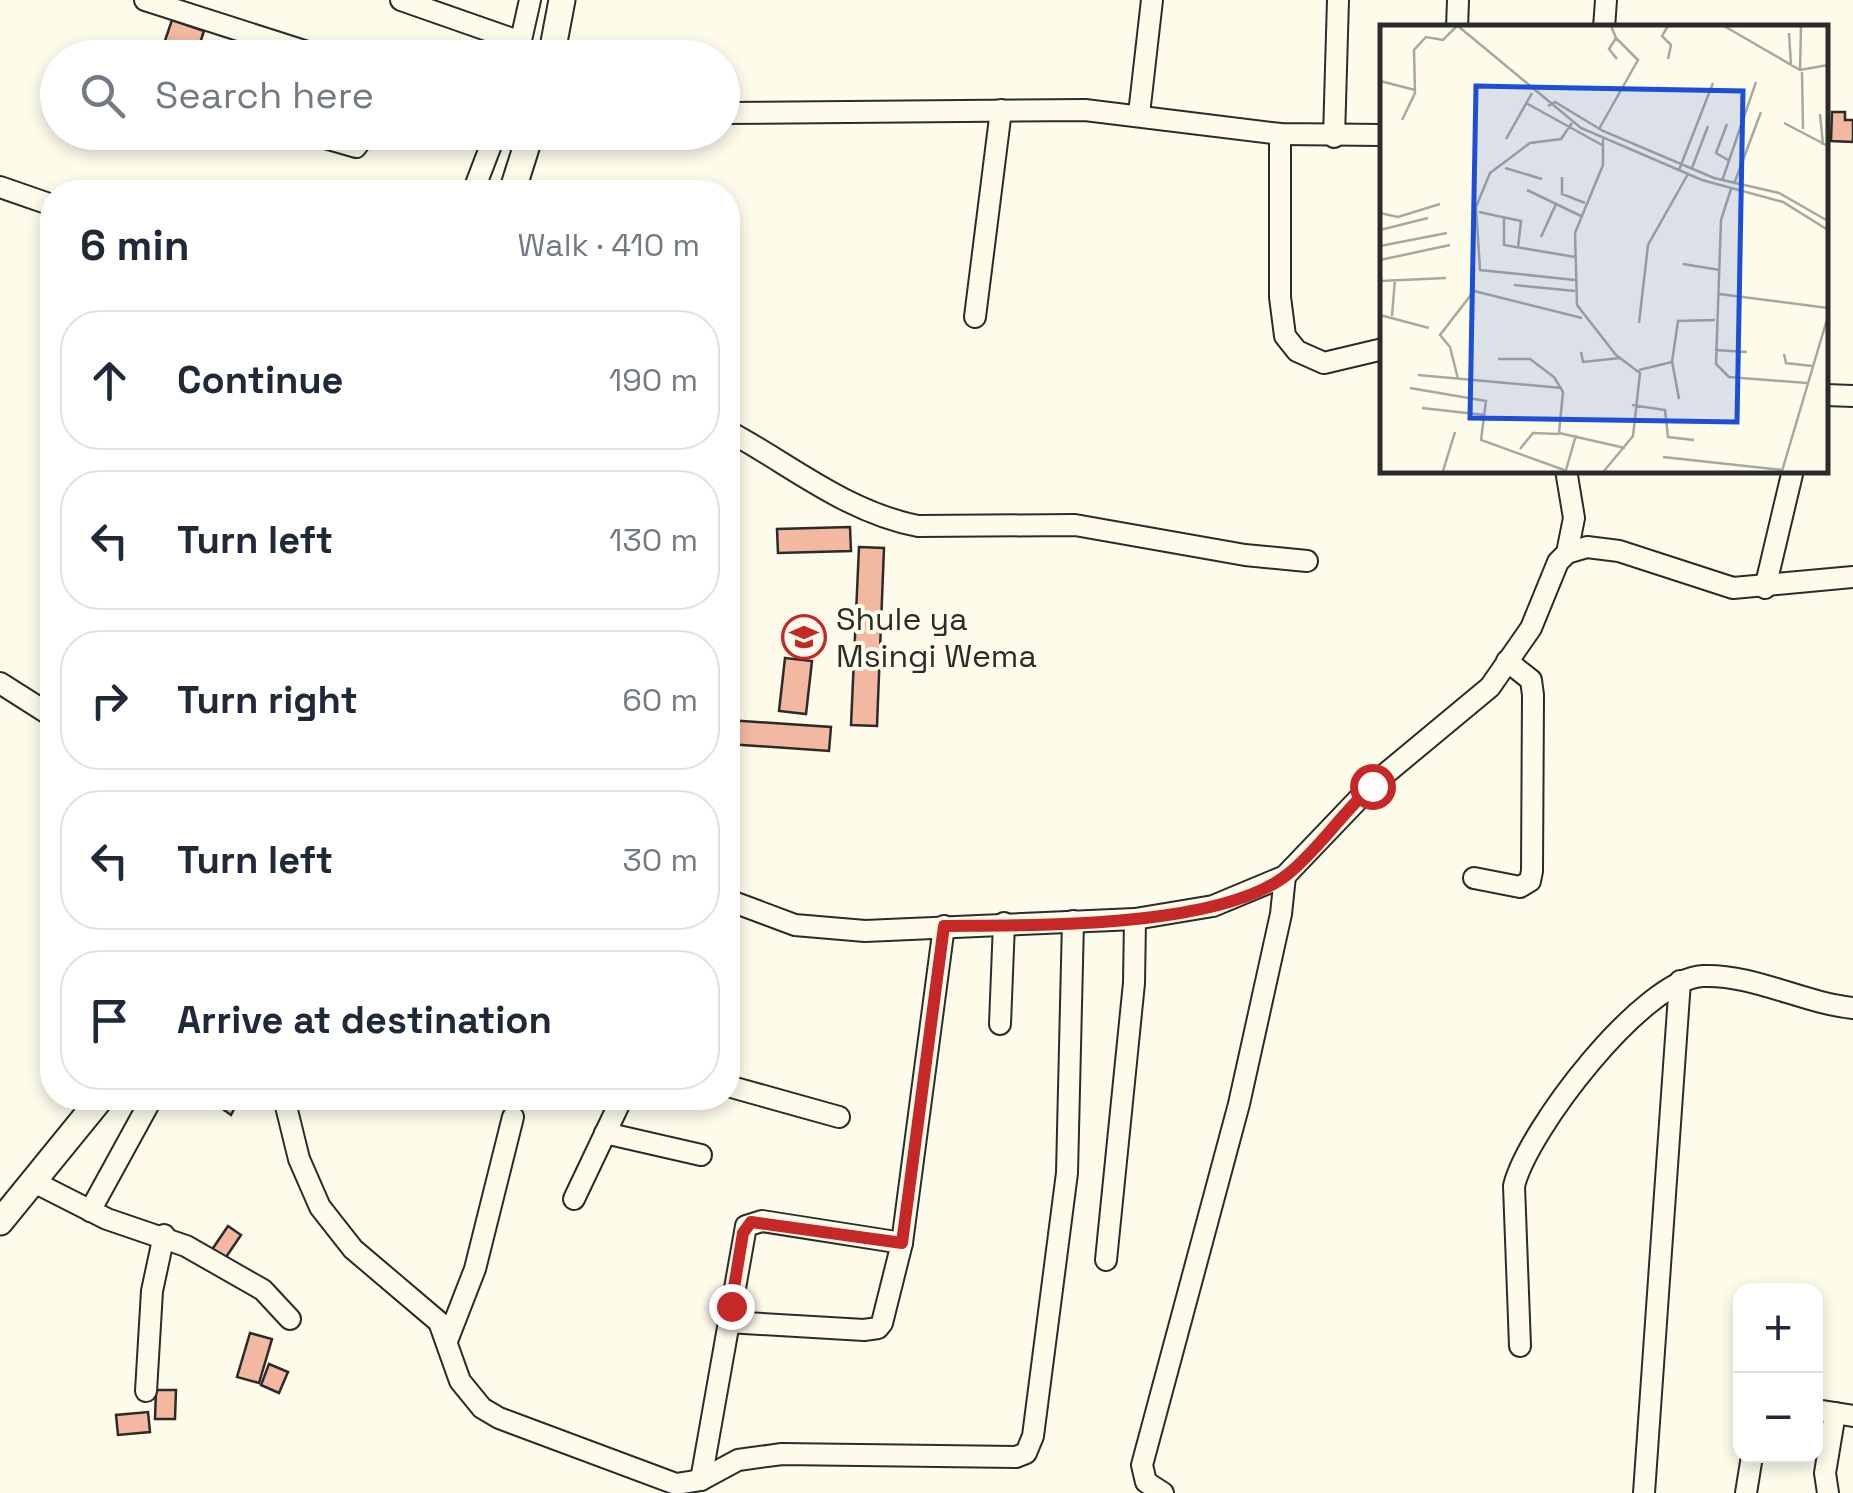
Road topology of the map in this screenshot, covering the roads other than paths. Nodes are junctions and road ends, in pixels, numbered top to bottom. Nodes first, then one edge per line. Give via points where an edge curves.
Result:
1 (146, 0) edge
2 (401, 0) edge
3 (530, 0) edge
4 (562, 0) edge
5 (1152, 0) edge
6 (1338, 0) edge
7 (1458, 0) edge
8 (1606, 0) edge
9 (1457, 25) edge
10 (1604, 25) edge
11 (270, 40) edge
12 (495, 40) edge
13 (521, 40) edge
14 (554, 40) edge
15 (1001, 110) junction
16 (740, 113) edge
17 (1138, 114) junction
18 (1280, 134) junction
19 (1380, 135) edge
20 (1334, 137) junction
21 (489, 150) edge
22 (525, 150) edge
23 (477, 180) edge
24 (516, 180) edge
25 (0, 186) edge
26 (40, 201) edge
27 (975, 316) dead end
28 (1380, 350) edge
29 (1828, 395) edge
30 (1853, 396) edge
31 (740, 438) edge
32 (1566, 472) edge
33 (1793, 472) edge
34 (1567, 552) junction
35 (1307, 561) dead end
36 (1853, 577) edge
37 (1764, 588) junction
38 (1507, 661) junction
39 (0, 683) edge
40 (40, 708) edge
41 (1286, 876) junction
42 (1474, 878) dead end
43 (740, 904) edge
44 (1136, 918) junction
45 (1073, 921) junction
46 (1004, 923) junction
47 (944, 926) junction
48 (1680, 981) junction
49 (1853, 1008) edge
50 (1000, 1024) dead end
51 (740, 1089) edge
52 (91, 1110) edge
53 (145, 1110) edge
54 (287, 1110) edge
55 (616, 1110) edge
56 (513, 1117) dead end
57 (839, 1118) dead end
58 (605, 1133) junction
59 (702, 1155) dead end
60 (34, 1182) junction
61 (574, 1198) dead end
62 (90, 1212) junction
63 (0, 1222) edge
64 (164, 1235) junction
65 (902, 1243) junction
66 (1106, 1260) dead end
67 (290, 1319) dead end
68 (728, 1322) junction
69 (447, 1341) junction
70 (1520, 1346) dead end
71 (146, 1391) dead end
72 (1834, 1413) edge
73 (1751, 1463) edge
74 (701, 1480) junction
75 (1163, 1493) edge
76 (1644, 1493) edge
77 (1746, 1493) edge
78 (1828, 1493) edge

1 - 11 street
2 - 12 street
3 - 13 street
4 - 14 main road
5 - 17 street
6 - 20 street
7 - 9 street
8 - 10 street
15 - 16 street
15 - 17 street
15 - 27 street
17 - 18 street
18 - 20 street
18 - 28 street via 1285,336 1297,351 1324,363
19 - 20 street
21 - 23 street
22 - 24 main road
25 - 26 street
29 - 30 street
31 - 35 street via 852,505 894,521 1074,525
32 - 34 street via 1574,518
33 - 37 street
34 - 37 street via 1600,547 1720,584
34 - 38 street
36 - 37 street
38 - 41 street via 1490,687 1372,786
38 - 42 street via 1530,680 1533,695 1532,870 1520,886
39 - 40 street
41 - 44 street via 1213,906
41 - 75 street via 1239,1104 1142,1465 1146,1482
43 - 47 street via 819,928
44 - 45 street
44 - 66 street
45 - 46 street
45 - 74 street via 1068,1173 1026,1453 782,1454 738,1460
46 - 47 street
46 - 50 street
47 - 65 street
48 - 49 street via 1725,977
48 - 70 street via 1618,1030 1538,1130 1518,1166
48 - 76 street
51 - 57 street
52 - 60 main road
53 - 62 street
54 - 69 street via 320,1208 353,1249 439,1322
55 - 58 street
56 - 69 street via 475,1268
58 - 59 street
58 - 61 street
60 - 62 street
60 - 63 main road
62 - 64 street
64 - 67 street via 263,1290
64 - 71 street via 152,1291
65 - 68 street via 878,1328
65 - 68 street via 751,1222 743,1233
68 - 74 street
69 - 74 street via 460,1381 499,1418 664,1482
72 - 78 street via 1824,1473
73 - 77 street

